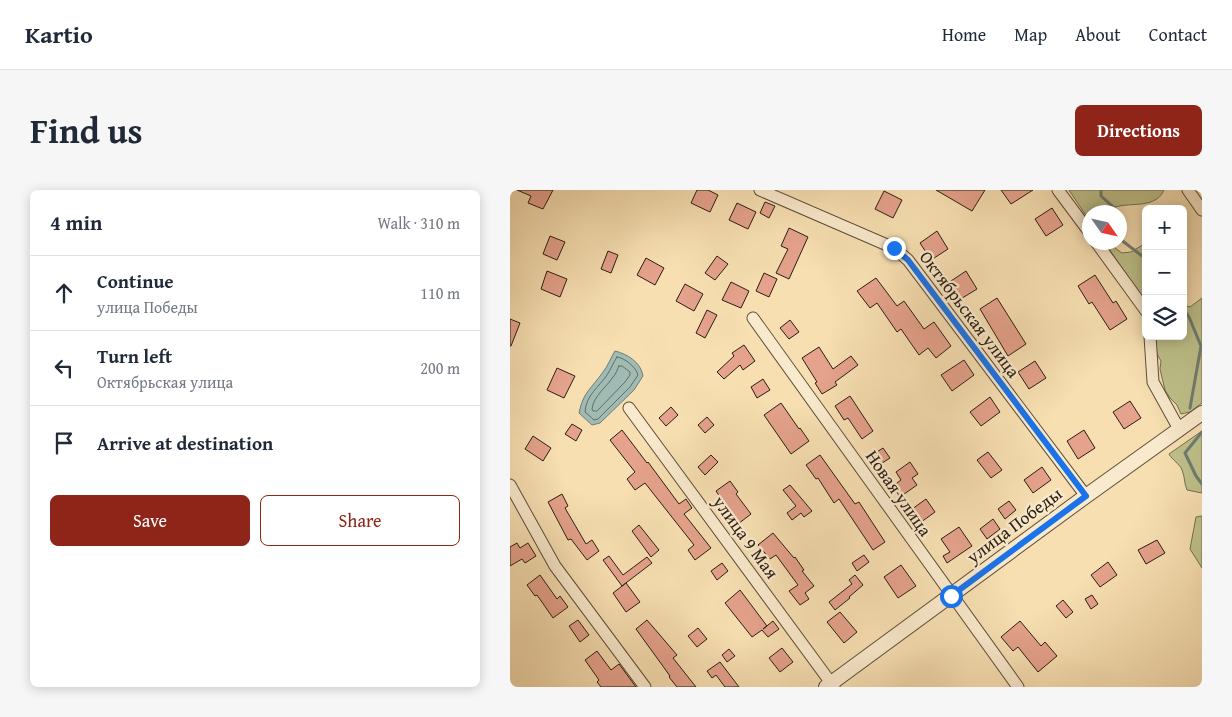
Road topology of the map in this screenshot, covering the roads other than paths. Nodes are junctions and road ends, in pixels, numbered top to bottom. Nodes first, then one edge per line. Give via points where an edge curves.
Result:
1 (760, 190) edge
2 (1058, 190) edge
3 (1188, 190) edge
4 (1202, 210) edge
5 (1082, 222) edge
6 (1102, 250) edge
7 (1142, 305) edge
8 (753, 318) dead end
9 (1150, 340) edge
10 (629, 408) dead end
11 (1202, 413) edge
12 (1180, 428) junction
13 (510, 485) edge
14 (1086, 496) junction
15 (951, 596) junction
16 (830, 686) edge
17 (645, 687) edge
18 (1018, 687) edge

1 - 14 street, Октябрьская улица via 894,248 908,260
2 - 5 street
3 - 4 street
6 - 7 street
8 - 15 street, Новая улица
9 - 12 street via 1153,382
10 - 16 street, улица 9 Мая
11 - 12 street, улица Победы
12 - 14 street, улица Победы
13 - 17 street via 555,566
14 - 15 street, улица Победы
15 - 16 street, улица Победы
15 - 18 street, Новая улица

